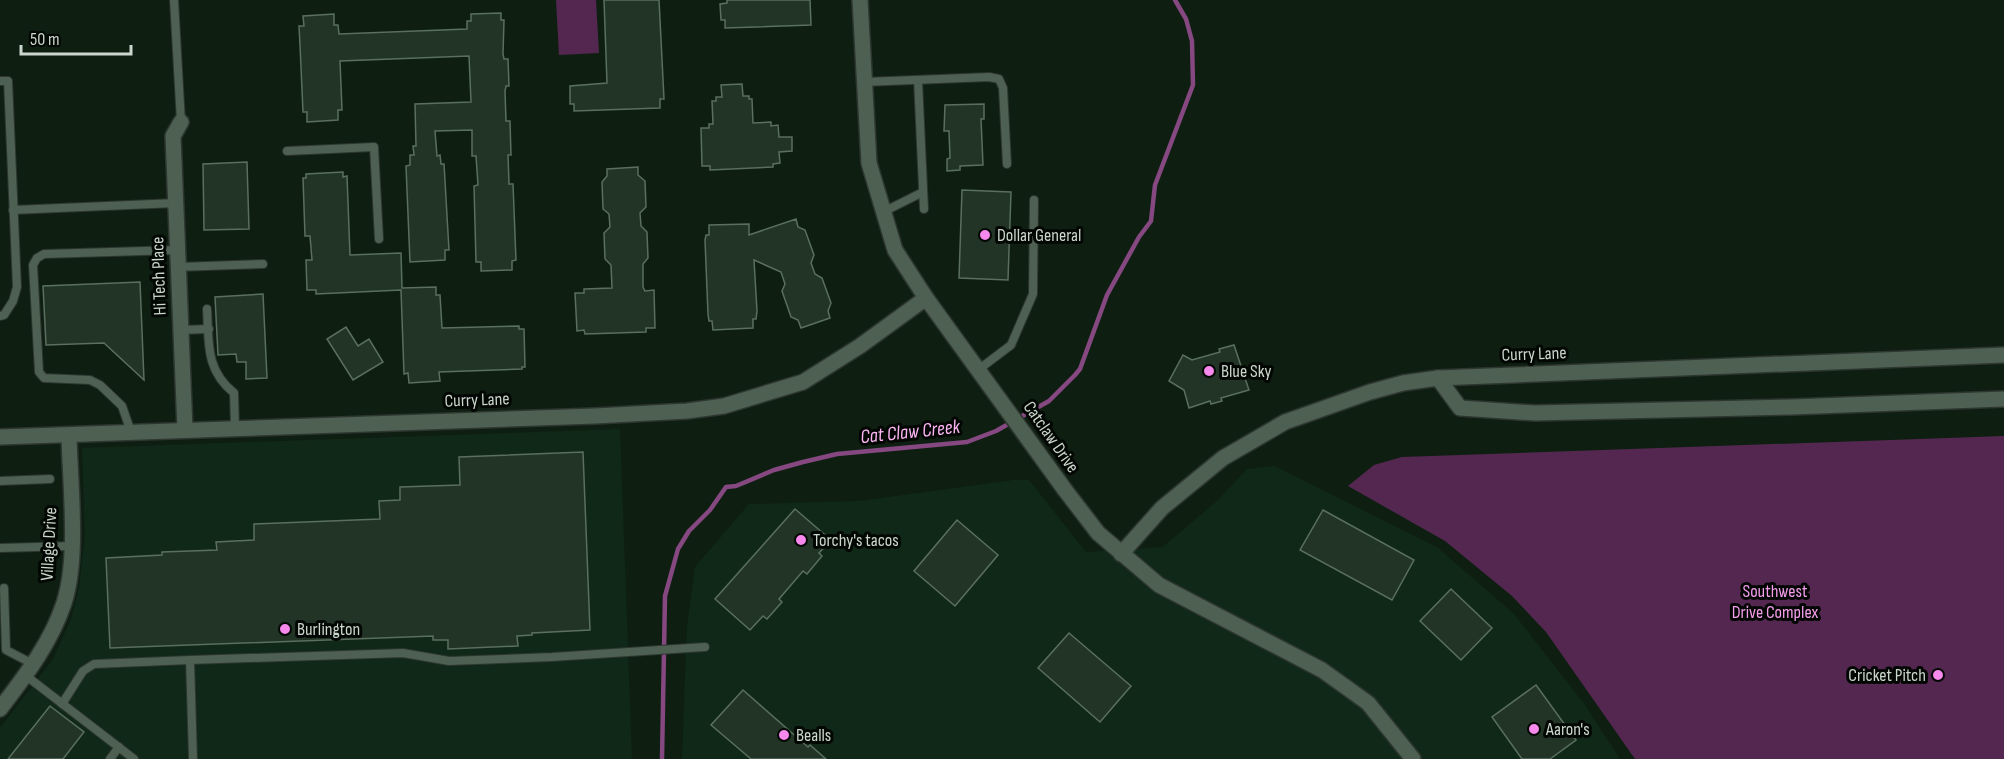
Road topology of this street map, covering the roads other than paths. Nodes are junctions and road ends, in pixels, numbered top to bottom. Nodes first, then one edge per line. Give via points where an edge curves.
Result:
1 (174, 0) edge
2 (860, 0) edge
3 (918, 80) junction
4 (0, 81) edge
5 (864, 82) junction
6 (181, 122) joint
7 (287, 151) dead end
8 (1007, 164) dead end
9 (923, 192) junction
10 (1034, 200) dead end
11 (176, 203) junction
12 (924, 209) dead end
13 (13, 210) junction
14 (883, 212) junction
15 (379, 239) dead end
16 (177, 250) junction
17 (263, 264) dead end
18 (178, 267) junction
19 (926, 298) junction
20 (207, 309) dead end
21 (0, 315) edge
22 (208, 329) junction
23 (181, 330) junction
24 (2004, 355) edge
25 (978, 370) junction
26 (1438, 378) junction
27 (2004, 399) edge
28 (235, 428) junction
29 (185, 430) junction
30 (131, 432) junction
31 (69, 435) junction
32 (0, 437) edge
33 (50, 479) dead end
34 (0, 481) edge
35 (72, 546) junction
36 (0, 548) edge
37 (1121, 554) junction
38 (4, 588) dead end
39 (705, 647) dead end
40 (190, 660) junction
41 (29, 670) junction
42 (2, 703) edge
43 (62, 704) junction
44 (118, 747) junction
45 (110, 759) edge
46 (134, 759) edge
47 (193, 759) edge
48 (1413, 759) edge

1 - 6 lane
2 - 5 street, Catclaw Drive
3 - 5 lane
3 - 8 lane via 999,80 1003,88
3 - 9 lane
4 - 13 lane via 8,81
5 - 14 street, Catclaw Drive via 869,163
6 - 11 street, Hi Tech Place via 173,136
7 - 15 lane via 374,147
9 - 12 lane
9 - 14 lane
10 - 25 lane via 1033,294 1011,345
11 - 13 lane
11 - 16 street, Hi Tech Place
13 - 21 lane via 17,287 13,301
14 - 19 street, Catclaw Drive via 895,250
16 - 18 street, Hi Tech Place
16 - 30 lane via 44,254 33,265 39,372 44,378 90,380 100,386 122,406
17 - 18 lane
18 - 23 street, Hi Tech Place
19 - 25 street, Catclaw Drive
19 - 28 street, Curry Lane via 803,382 724,406 595,416
20 - 22 lane
22 - 23 lane
22 - 28 lane via 212,366 234,393
23 - 29 street, Hi Tech Place
24 - 26 street, Curry Lane
25 - 37 street, Catclaw Drive via 1098,533
26 - 27 street via 1460,408 1535,412
26 - 37 street, Curry Lane via 1403,382 1285,422 1223,458 1162,508
28 - 29 street, Curry Lane
29 - 30 street, Curry Lane
30 - 31 street, Curry Lane
31 - 32 street, Curry Lane
31 - 35 street, Village Drive
33 - 34 lane
35 - 36 lane
35 - 41 street, Village Drive via 64,603
37 - 48 street, Catclaw Drive via 1159,585 1322,670 1368,702
38 - 41 lane via 6,650
39 - 40 lane via 449,661 403,653
40 - 43 lane via 94,664 83,671
40 - 47 lane
41 - 42 street, Village Drive
41 - 43 lane
43 - 44 lane
44 - 45 lane
44 - 46 lane

